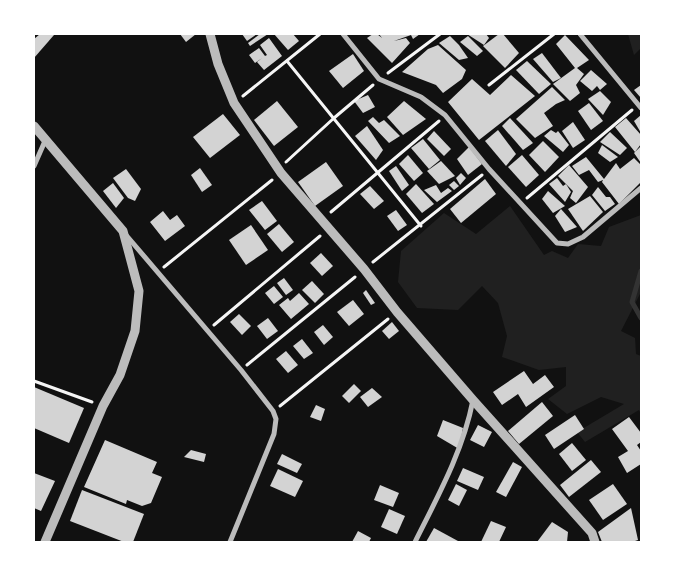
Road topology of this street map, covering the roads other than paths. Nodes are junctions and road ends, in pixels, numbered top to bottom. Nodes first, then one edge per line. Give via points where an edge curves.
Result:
1 (210, 34) edge
2 (343, 34) edge
3 (580, 34) edge
4 (640, 106) edge
5 (34, 126) edge
6 (45, 141) junction
7 (34, 166) edge
8 (641, 188) edge
9 (123, 231) junction
10 (473, 400) junction
11 (45, 542) edge
12 (230, 542) edge
13 (415, 542) edge
14 (595, 542) edge

1 - 10 street via 234,104 281,173
2 - 8 street via 379,79 421,97 445,115 554,241 568,244 583,237
3 - 4 street
5 - 6 street
6 - 7 street
6 - 9 street
9 - 11 street via 139,291 135,331 120,375 103,406
9 - 12 street via 241,370 276,419 274,434
10 - 13 street via 469,423 455,461
10 - 14 street via 592,533

